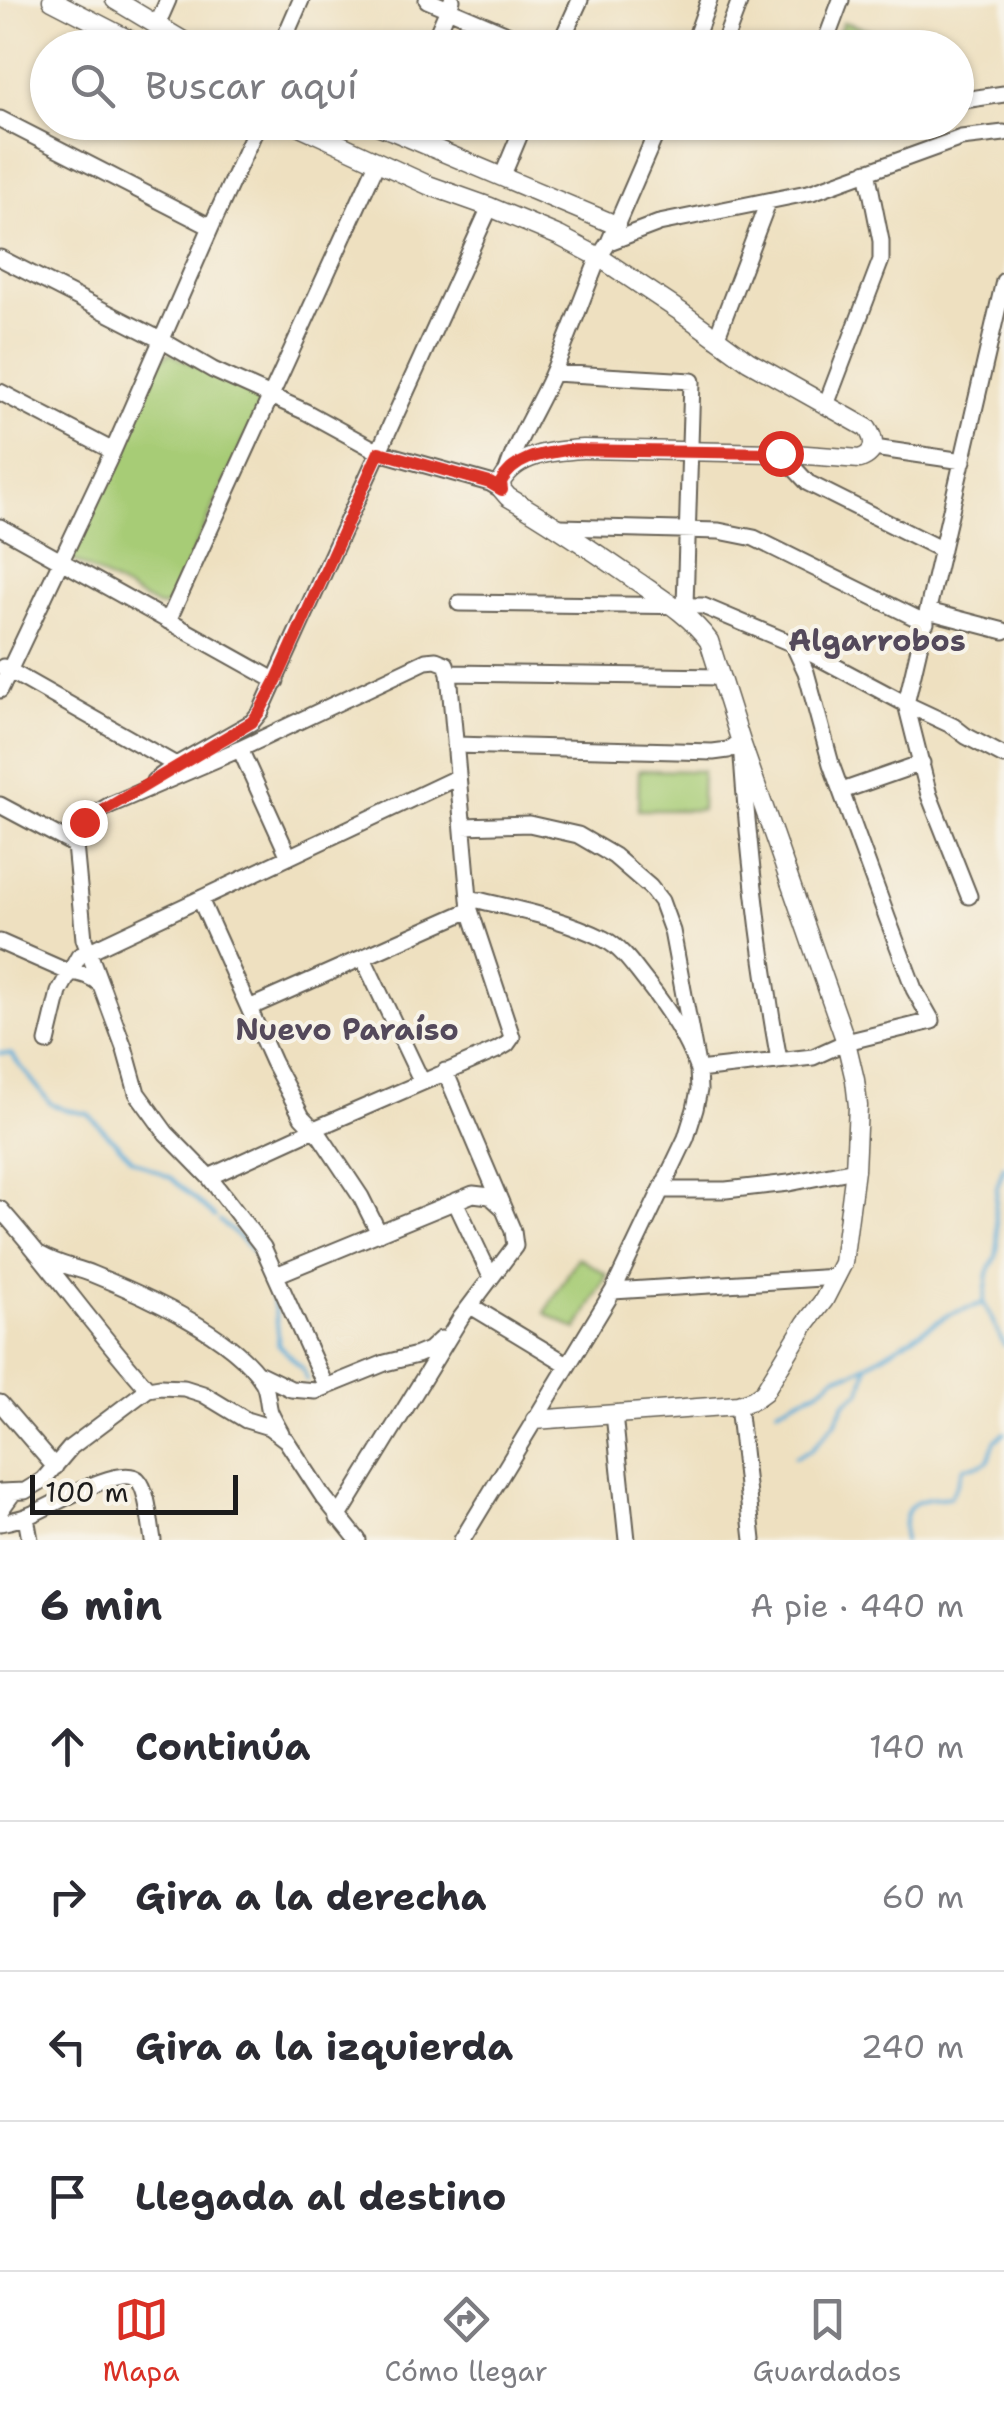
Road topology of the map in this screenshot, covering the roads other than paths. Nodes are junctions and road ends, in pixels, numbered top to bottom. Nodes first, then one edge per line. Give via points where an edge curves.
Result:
1 (52, 0) edge
2 (115, 0) edge
3 (168, 0) edge
4 (301, 0) edge
5 (427, 0) edge
6 (580, 0) edge
7 (708, 0) edge
8 (740, 0) edge
9 (841, 0) edge
10 (450, 5) edge
11 (158, 26) junction
12 (110, 30) edge
13 (165, 30) edge
14 (288, 30) edge
15 (439, 30) edge
16 (502, 30) edge
17 (566, 30) edge
18 (698, 30) edge
19 (729, 30) edge
20 (830, 30) edge
21 (1004, 94) edge
22 (974, 98) edge
23 (0, 119) edge
24 (1004, 133) edge
25 (30, 134) edge
26 (974, 136) edge
27 (41, 140) edge
28 (252, 140) edge
29 (329, 140) edge
30 (424, 140) edge
31 (518, 140) edge
32 (657, 140) edge
33 (955, 140) edge
34 (377, 163) junction
35 (867, 171) junction
36 (502, 178) junction
37 (768, 202) junction
38 (490, 207) junction
39 (211, 227) junction
40 (608, 241) junction
41 (0, 258) edge
42 (1004, 281) edge
43 (716, 339) junction
44 (162, 341) junction
45 (986, 360) junction
46 (1004, 364) edge
47 (553, 372) junction
48 (0, 392) edge
49 (269, 396) junction
50 (826, 404) junction
51 (874, 448) junction
52 (113, 451) junction
53 (379, 452) junction
54 (689, 453) junction
55 (780, 453) junction
56 (963, 461) junction
57 (504, 482) junction
58 (0, 527) edge
59 (560, 527) junction
60 (688, 531) junction
61 (942, 550) junction
62 (60, 561) junction
63 (459, 603) dead end
64 (679, 606) junction
65 (927, 617) junction
66 (168, 621) junction
67 (1004, 631) edge
68 (793, 644) junction
69 (5, 668) edge
70 (449, 673) junction
71 (721, 678) junction
72 (276, 681) junction
73 (0, 690) edge
74 (906, 704) junction
75 (740, 742) junction
76 (455, 745) junction
77 (240, 749) junction
78 (1004, 756) edge
79 (922, 764) junction
80 (176, 765) junction
81 (458, 777) junction
82 (842, 790) junction
83 (138, 792) junction
84 (0, 805) edge
85 (463, 826) junction
86 (75, 845) junction
87 (289, 857) junction
88 (969, 896) dead end
89 (200, 899) junction
90 (470, 904) junction
91 (0, 942) edge
92 (89, 952) junction
93 (364, 958) junction
94 (68, 972) junction
95 (102, 986) junction
96 (249, 1008) junction
97 (47, 1042) dead end
98 (846, 1042) junction
99 (779, 1060) junction
100 (698, 1070) junction
101 (445, 1071) junction
102 (422, 1082) junction
103 (312, 1130) junction
104 (855, 1170) junction
105 (209, 1177) junction
106 (660, 1190) junction
107 (456, 1201) junction
108 (501, 1206) junction
109 (0, 1210) edge
110 (379, 1233) junction
111 (41, 1255) junction
112 (276, 1274) junction
113 (492, 1277) junction
114 (837, 1277) junction
115 (613, 1291) junction
116 (472, 1306) junction
117 (460, 1319) junction
118 (567, 1364) junction
119 (252, 1369) junction
120 (326, 1387) junction
121 (148, 1389) junction
122 (0, 1403) edge
123 (738, 1405) junction
124 (614, 1414) junction
125 (535, 1420) junction
126 (286, 1440) junction
127 (55, 1467) junction
128 (6, 1492) edge
129 (0, 1511) edge
130 (26, 1517) junction
131 (338, 1518) junction
132 (0, 1523) edge
133 (30, 1540) edge
134 (153, 1540) edge
135 (358, 1540) edge
136 (462, 1540) edge
137 (627, 1540) edge
138 (753, 1540) edge

1 - 12 street
2 - 11 street
3 - 11 street
4 - 14 street
5 - 10 street
6 - 17 street
7 - 18 street
8 - 19 street
9 - 20 street
10 - 15 street
10 - 16 street
11 - 13 street
21 - 22 street
23 - 25 street
24 - 26 street
27 - 39 street
28 - 39 street
29 - 34 street
30 - 36 street
31 - 36 street
32 - 40 street
33 - 35 street
34 - 38 street
34 - 49 street
35 - 37 street
35 - 50 street via 881,260
36 - 40 street
37 - 40 street
37 - 43 street
38 - 40 street via 559,236
38 - 53 street
39 - 44 street
40 - 43 street
40 - 47 street
41 - 44 street
42 - 45 street
43 - 50 street
44 - 49 street
44 - 52 street
45 - 46 street
45 - 56 street
47 - 54 street via 692,381
47 - 57 street
48 - 52 street
49 - 53 street
49 - 66 street
50 - 51 street via 867,428
51 - 55 street via 860,459
51 - 56 street
52 - 62 street
53 - 57 street
53 - 72 street
54 - 55 street
54 - 57 street via 566,450 524,460
54 - 60 street
55 - 61 street via 808,483
56 - 61 street
57 - 59 street via 508,496
58 - 62 street
59 - 60 street
59 - 64 street
60 - 64 street
60 - 65 street via 754,538
61 - 65 street
62 - 66 street
62 - 69 street
63 - 64 street
64 - 68 street via 703,606
64 - 71 street via 714,651
65 - 67 street
65 - 74 street
66 - 72 street
68 - 74 street
68 - 82 street
69 - 73 street
69 - 80 street
70 - 71 street
70 - 76 street
70 - 77 street via 446,664 426,661
71 - 75 street
72 - 80 street via 252,722
74 - 78 street
74 - 79 street
75 - 76 street via 713,752
75 - 98 street
75 - 99 street via 751,873
76 - 81 street
77 - 83 street
77 - 87 street
79 - 82 street
79 - 88 street
80 - 83 street
81 - 85 street
81 - 87 street
82 - 98 street via 932,1021
83 - 86 street via 91,816
84 - 86 street
85 - 90 street
85 - 100 street via 528,824 578,835 650,887 672,931
86 - 92 street
87 - 89 street
89 - 92 street
89 - 96 street
90 - 93 street
90 - 100 street via 574,926 620,949 664,1004
90 - 101 street via 512,1037
91 - 94 street
92 - 94 street
92 - 95 street
93 - 96 street
93 - 102 street
94 - 95 street
94 - 97 street
95 - 105 street via 137,1093
96 - 103 street
98 - 99 street via 813,1057
98 - 104 street via 858,1106
99 - 100 street
100 - 106 street via 686,1138
101 - 102 street
101 - 108 street
102 - 103 street
103 - 105 street
103 - 110 street
104 - 106 street via 726,1190
104 - 114 street
105 - 112 street
106 - 115 street
107 - 108 street via 482,1193
107 - 110 street
107 - 113 street
108 - 113 street via 515,1246
109 - 111 street
110 - 112 street
111 - 119 street via 194,1322
111 - 121 street
112 - 120 street
113 - 116 street
114 - 115 street
114 - 123 street via 764,1392
115 - 118 street
116 - 117 street
116 - 118 street
117 - 120 street via 430,1350
117 - 131 street
118 - 125 street
119 - 120 street via 291,1388
119 - 126 street
121 - 126 street via 203,1394
121 - 127 street via 71,1447
122 - 127 street
123 - 124 street
123 - 138 street
124 - 125 street
124 - 137 street
125 - 136 street
126 - 131 street
127 - 128 street via 25,1491
128 - 129 street
130 - 132 street
130 - 133 street
130 - 134 street via 130,1474 143,1488
131 - 135 street

